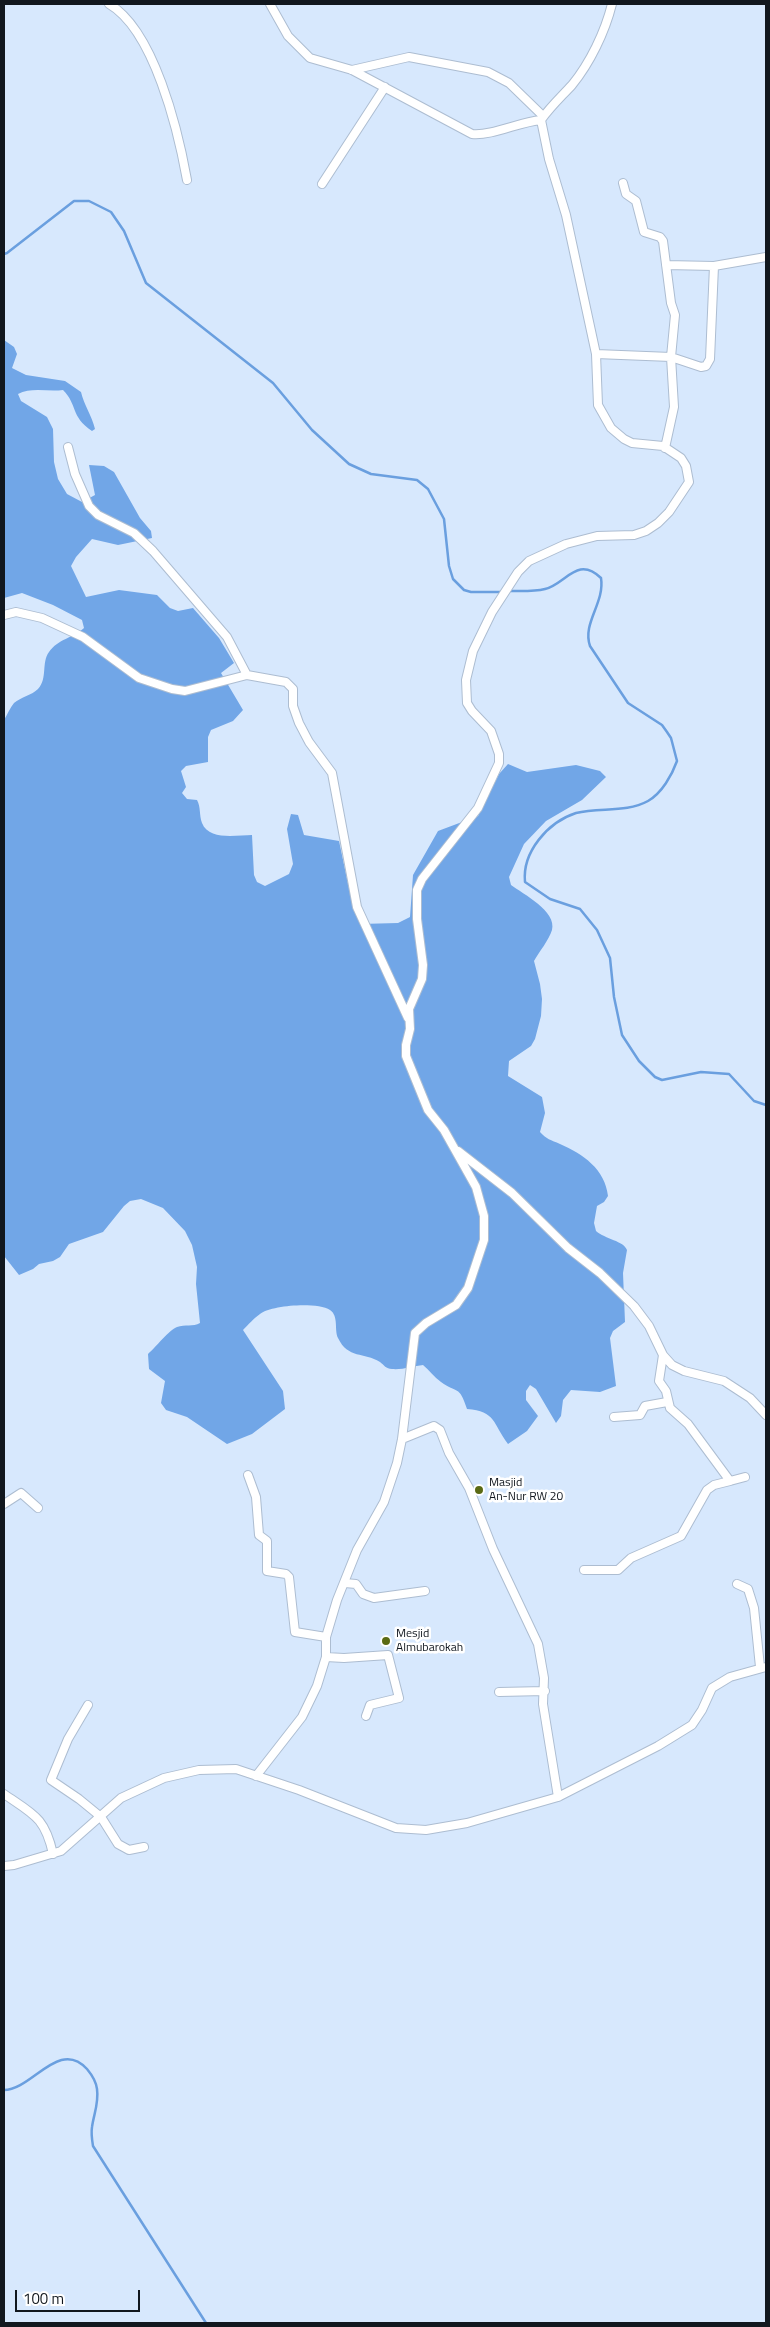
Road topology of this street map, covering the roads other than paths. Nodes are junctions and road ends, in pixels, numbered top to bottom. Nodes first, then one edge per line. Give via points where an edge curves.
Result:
1 (109, 4) edge
2 (270, 4) edge
3 (612, 4) edge
4 (352, 70) junction
5 (385, 87) junction
6 (542, 118) junction
7 (186, 180) dead end
8 (622, 183) dead end
9 (322, 184) dead end
10 (766, 257) edge
11 (666, 264) junction
12 (714, 266) junction
13 (596, 354) junction
14 (670, 357) junction
15 (68, 447) dead end
16 (665, 448) junction
17 (4, 615) edge
18 (247, 675) junction
19 (410, 1022) junction
20 (455, 1149) junction
21 (663, 1356) junction
22 (667, 1402) junction
23 (766, 1415) edge
24 (614, 1417) dead end
25 (402, 1439) junction
26 (248, 1475) dead end
27 (745, 1477) dead end
28 (730, 1481) junction
29 (4, 1504) edge
30 (38, 1508) dead end
31 (584, 1570) dead end
32 (345, 1583) junction
33 (737, 1584) dead end
34 (424, 1591) dead end
35 (326, 1637) junction
36 (326, 1657) junction
37 (763, 1667) edge
38 (545, 1691) junction
39 (499, 1692) dead end
40 (88, 1705) dead end
41 (366, 1716) dead end
42 (256, 1776) junction
43 (4, 1794) edge
44 (558, 1797) junction
45 (100, 1817) junction
46 (144, 1848) dead end
47 (53, 1854) junction
48 (4, 1866) edge

1 - 7 street via 127,16 145,43 176,126
2 - 4 street via 288,36 304,55
3 - 6 street via 592,53 572,84 551,104
4 - 5 street
4 - 6 street via 408,57 488,72 509,83
5 - 6 street via 474,135
5 - 9 street
6 - 13 street
8 - 11 street via 626,194 636,201 644,232 663,241
10 - 12 street
11 - 12 street
11 - 14 street via 675,315
12 - 14 street via 710,362 701,367
13 - 14 street
13 - 16 street via 598,405 611,428 632,443
14 - 16 street via 674,407
15 - 18 street via 75,474 90,506 98,514 134,533 153,551 227,637
16 - 19 street via 681,458 686,466 688,482 669,512 658,523 634,535 597,536 566,544 529,562 518,572 492,612 473,650 465,690 467,703 491,731 500,763 478,808 422,879 417,890 423,965 419,988 409,1009
17 - 18 street via 16,612 42,618 83,637 139,678 172,689 185,691
18 - 19 street via 292,686 298,722 334,779 357,907
19 - 20 street via 406,1056 415,1082 428,1110
20 - 21 street via 536,1214 555,1236 634,1306 650,1326
20 - 25 street via 476,1188 484,1216 484,1240 468,1288 456,1304 415,1333
21 - 22 street via 659,1381 666,1391
21 - 23 street via 677,1368 724,1381 750,1398
22 - 24 street via 645,1406 640,1415 634,1417
22 - 28 street
25 - 32 street via 398,1463 384,1502 354,1555
25 - 38 street via 434,1426 440,1430 538,1644
26 - 35 street via 256,1497 259,1535 267,1541 267,1571 289,1577 295,1632
27 - 28 street
28 - 31 street via 708,1490 681,1536 631,1558 618,1570
29 - 30 street via 21,1492
32 - 34 street via 356,1584 363,1594 374,1598
32 - 35 street
33 - 37 street via 748,1589 754,1608
35 - 36 street
36 - 41 street via 388,1655 399,1699 370,1704
36 - 42 street via 302,1717
37 - 44 street via 730,1677 712,1688 692,1726
38 - 39 street
38 - 44 street via 543,1704
40 - 45 street via 68,1739 51,1779
42 - 44 street via 407,1830 467,1823
42 - 45 street via 236,1769 218,1768 164,1778 121,1798
43 - 47 street via 43,1824
45 - 46 street via 112,1837 125,1849
45 - 47 street via 69,1845
47 - 48 street

